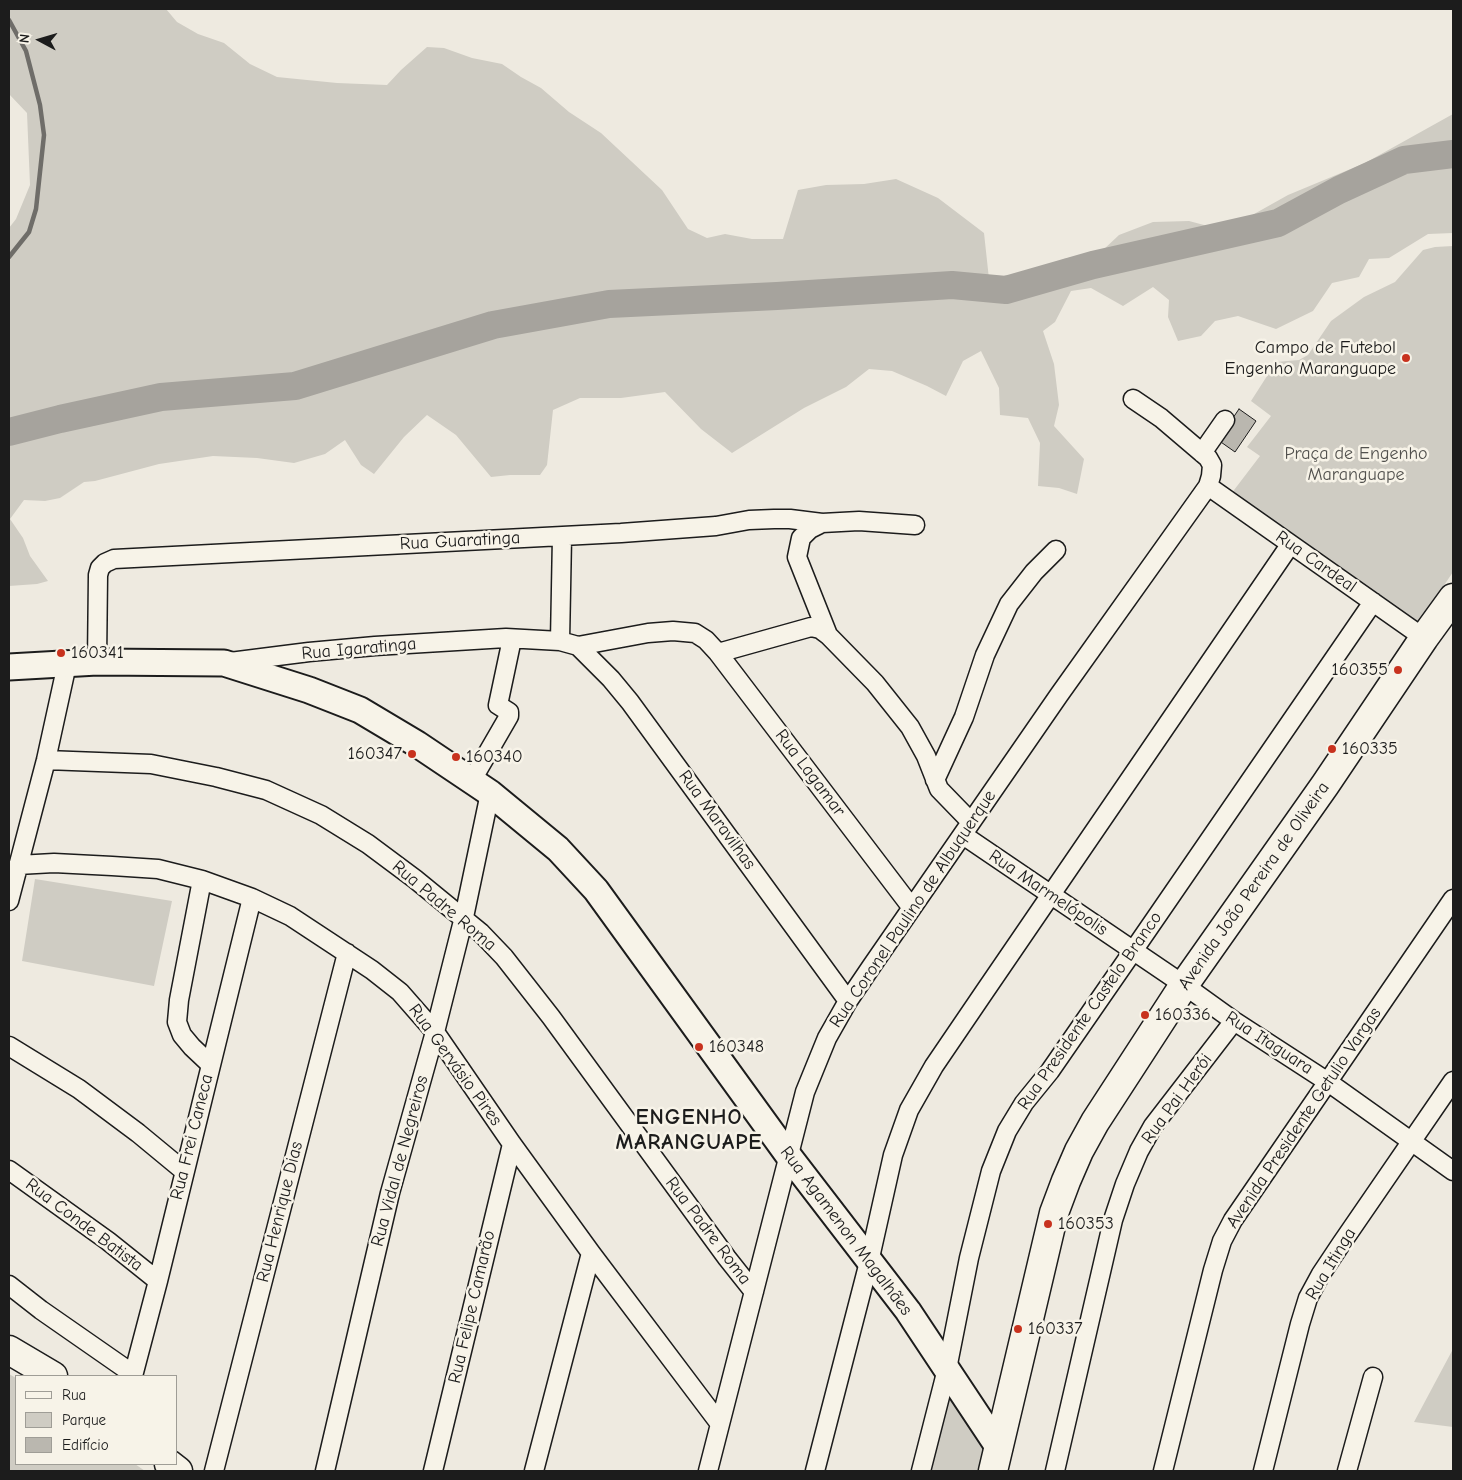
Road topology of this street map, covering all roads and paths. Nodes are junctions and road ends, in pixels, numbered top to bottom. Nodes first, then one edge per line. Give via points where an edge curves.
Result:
1 (1133, 399) dead end
2 (1225, 420) dead end
3 (1202, 453) junction
4 (1208, 486) junction
5 (822, 523) junction
6 (916, 525) dead end
7 (562, 536) junction
8 (1290, 545) junction
9 (1056, 550) dead end
10 (1453, 598) edge
11 (1373, 602) junction
12 (828, 635) junction
13 (1424, 638) junction
14 (512, 639) junction
15 (560, 641) junction
16 (578, 646) junction
17 (712, 646) junction
18 (97, 662) junction
19 (224, 663) junction
20 (67, 664) junction
21 (9, 667) edge
22 (46, 760) junction
23 (935, 780) junction
24 (481, 786) junction
25 (967, 828) junction
26 (18, 865) junction
27 (202, 880) junction
28 (1051, 896) junction
29 (252, 898) junction
30 (1453, 899) edge
31 (9, 901) edge
32 (912, 908) junction
33 (464, 917) junction
34 (1133, 951) junction
35 (346, 953) junction
36 (1184, 985) junction
37 (848, 1001) junction
38 (1234, 1021) junction
39 (435, 1032) junction
40 (9, 1046) edge
41 (210, 1064) junction
42 (1328, 1082) junction
43 (1453, 1082) edge
44 (1412, 1141) junction
45 (512, 1144) junction
46 (788, 1155) junction
47 (9, 1170) edge
48 (184, 1171) junction
49 (1453, 1171) edge
50 (591, 1253) junction
51 (869, 1262) junction
52 (158, 1281) junction
53 (9, 1285) edge
54 (754, 1292) junction
55 (9, 1350) edge
56 (947, 1369) junction
57 (51, 1375) edge
58 (133, 1375) edge
59 (1373, 1377) dead end
60 (720, 1424) junction
61 (996, 1460) edge
62 (214, 1471) edge
63 (325, 1471) edge
64 (434, 1471) edge
65 (534, 1471) edge
66 (708, 1471) edge
67 (815, 1471) edge
68 (921, 1471) edge
69 (1055, 1471) edge
70 (1163, 1471) edge
71 (1263, 1471) edge
72 (1348, 1471) edge

1 - 3 street
2 - 3 street
3 - 4 street via 1212,465
4 - 8 street, Rua Cardeal
4 - 25 street, Rua Coronel Paulino de Albuquerque
5 - 6 street, Rua Guaratinga via 858,521
5 - 7 street, Rua Guaratinga via 774,518 716,526
5 - 12 street via 801,538 797,557
7 - 15 street
7 - 18 street, Rua Guaratinga via 114,559 100,568 98,575
8 - 11 street, Rua Cardeal
8 - 28 street
9 - 23 street via 1009,604
10 - 13 main road, Avenida João Pereira de Oliveira
11 - 13 street, Rua Cardeal
11 - 34 street, Rua Presidente Castelo Branco
12 - 17 street via 811,627
12 - 23 street, Rua Marmelópolis via 875,683 910,727
13 - 36 main road, Avenida João Pereira de Oliveira
14 - 15 street, Rua Igaratinga
14 - 19 street, Rua Igaratinga via 375,646
14 - 24 street, Rua Vidal de Negreiros via 498,705 509,712 509,716
15 - 16 street, Rua Igaratinga
16 - 17 street, Rua Igaratinga via 673,631 695,633
16 - 37 street, Rua Maravilhas via 630,702
17 - 32 street, Rua Lagamar
18 - 19 street, Rua Igaratinga
18 - 20 street, Rua Igaratinga
19 - 24 street, Rua Agamenon Magalhães via 360,710
20 - 21 street, Rua Igaratinga
20 - 22 street
22 - 26 street
22 - 33 street, Rua Padre Roma via 151,764 266,790 321,815 368,844
23 - 25 street, Rua Marmelópolis
24 - 33 street, Rua Vidal de Negreiros
24 - 46 street, Rua Agamenon Magalhães via 558,849 596,890
25 - 28 street, Rua Marmelópolis
25 - 32 street, Rua Coronel Paulino de Albuquerque
26 - 27 street, Rua Gervásio Pires via 112,866 158,870
26 - 31 street
27 - 29 street, Rua Gervásio Pires
27 - 41 street via 177,1022 182,1035
28 - 34 street, Rua Marmelópolis
28 - 51 street via 934,1066 909,1110 893,1155
29 - 35 street, Rua Gervásio Pires via 290,916
29 - 41 street, Rua Frei Caneca
30 - 42 street, Avenida Presidente Getulio Vargas
32 - 37 street, Rua Coronel Paulino de Albuquerque
33 - 39 street, Rua Vidal de Negreiros
33 - 54 street, Rua Padre Roma via 504,957 545,1010
34 - 36 street, Rua Marmelópolis
34 - 56 street, Rua Presidente Castelo Branco via 1007,1131 992,1171 968,1258
35 - 39 street, Rua Gervásio Pires via 400,992
35 - 62 street, Rua Henrique Dias
36 - 38 street, Rua Itaguara
36 - 61 main road, Avenida João Pereira de Oliveira via 1095,1122 1066,1180 1054,1213
37 - 46 street, Rua Coronel Paulino de Albuquerque via 827,1038 805,1092
38 - 42 street, Rua Itaguara
38 - 69 street, Rua Pai Herói via 1153,1126 1125,1184 1113,1220
39 - 45 street, Rua Gervásio Pires
39 - 63 street, Rua Vidal de Negreiros via 390,1193
40 - 48 street via 79,1089
41 - 48 street, Rua Frei Caneca
42 - 44 street, Rua Itaguara
42 - 70 street, Avenida Presidente Getulio Vargas via 1232,1220 1222,1241
43 - 44 street, Rua Itinga
44 - 49 street, Rua Itaguara
44 - 71 street, Rua Itinga via 1308,1298
45 - 50 street, Rua Gervásio Pires
45 - 64 street, Rua Felipe Camarão
46 - 51 street, Rua Agamenon Magalhães
46 - 54 street, Rua Coronel Paulino de Albuquerque
47 - 52 street, Rua Conde Batista
48 - 52 street, Rua Frei Caneca
50 - 60 street, Rua Gervásio Pires
50 - 65 street
51 - 56 street, Rua Agamenon Magalhães
51 - 67 street
52 - 58 street, Rua Frei Caneca
53 - 58 street
54 - 60 street, Rua Coronel Paulino de Albuquerque
55 - 57 main road
56 - 61 street, Rua Agamenon Magalhães
56 - 68 street, Rua Presidente Castelo Branco
59 - 72 street
60 - 66 street, Rua Coronel Paulino de Albuquerque

